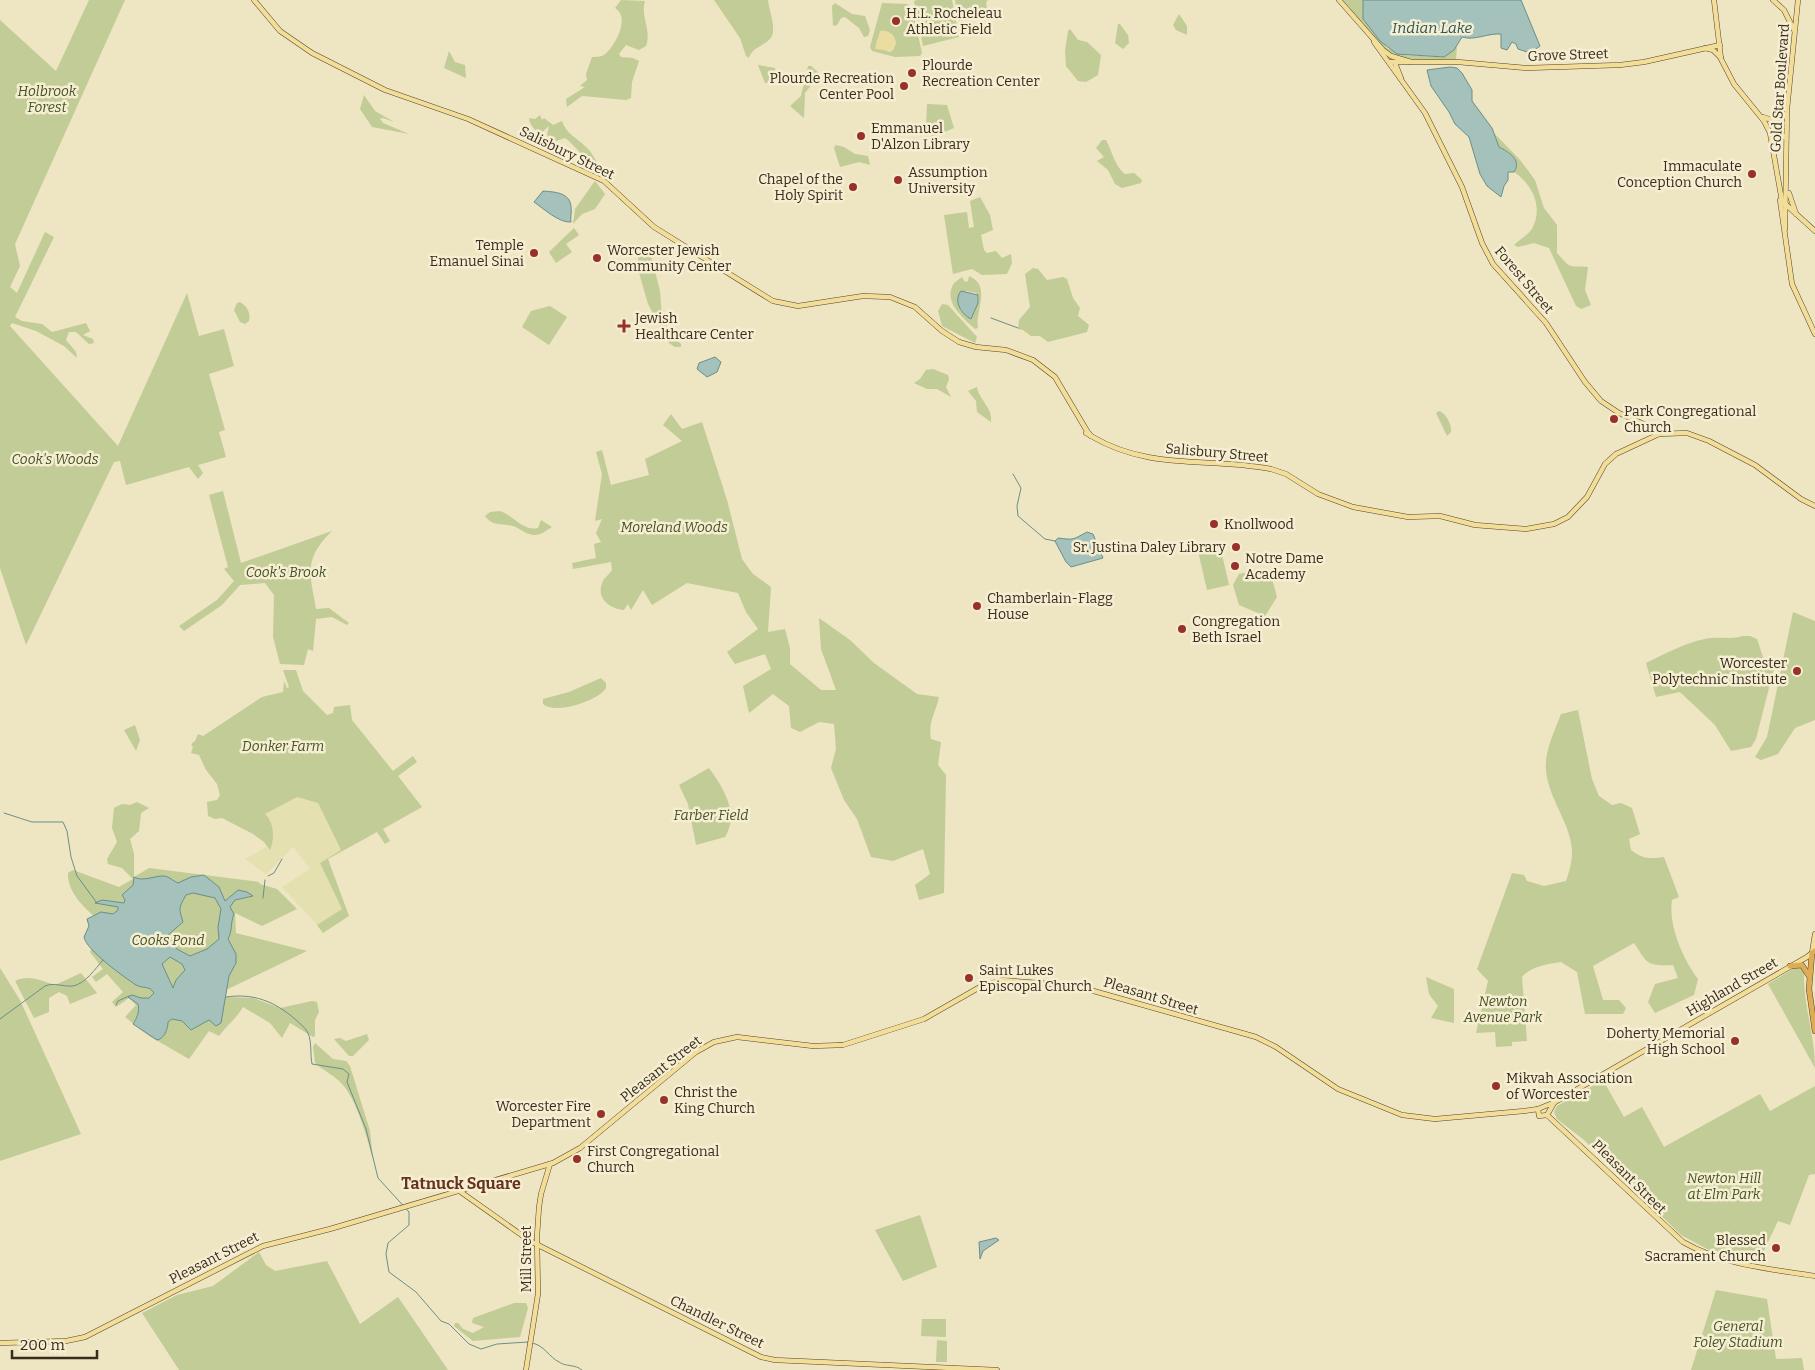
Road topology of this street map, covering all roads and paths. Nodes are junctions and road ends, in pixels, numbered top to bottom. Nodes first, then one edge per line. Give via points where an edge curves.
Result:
1 (254, 0) edge
2 (1339, 0) edge
3 (1773, 0) edge
4 (1798, 0) edge
5 (1715, 1) edge
6 (1795, 32) junction
7 (1374, 42) junction
8 (1720, 47) junction
9 (1705, 48) junction
10 (1722, 59) junction
11 (1394, 61) junction
12 (1409, 63) junction
13 (1401, 75) junction
14 (1787, 114) junction
15 (1759, 115) junction
16 (1772, 139) junction
17 (1786, 139) junction
18 (1787, 179) junction
19 (1780, 196) junction
20 (1787, 207) junction
21 (1797, 215) junction
22 (1785, 229) junction
23 (1815, 231) edge
24 (1815, 334) edge
25 (1659, 434) junction
26 (1815, 506) edge
27 (1815, 934) edge
28 (1813, 952) edge
29 (1790, 966) junction
30 (1809, 976) junction
31 (1815, 1031) edge
32 (1555, 1102) junction
33 (1539, 1110) junction
34 (1547, 1113) junction
35 (550, 1164) junction
36 (458, 1190) junction
37 (537, 1244) junction
38 (1815, 1276) edge
39 (0, 1343) edge
40 (528, 1370) edge
41 (997, 1370) edge

1 - 25 main road, Salisbury Street via 280,31 312,53 385,90 468,119 604,181 651,225 773,300 798,306 868,296 890,297 918,310 959,342 1006,350 1033,360 1056,377 1086,434 1122,452 1143,457 1271,469 1286,474 1318,494 1367,510 1408,517 1447,517 1494,528 1526,529 1568,518 1587,497 1612,457
2 - 7 main road, Grove Street
3 - 6 main road via 1784,10
4 - 6 main road, Gold Star Boulevard
5 - 8 main road
6 - 14 main road, Gold Star Boulevard
7 - 11 main road, Grove Street
7 - 11 main road, Grove Street
8 - 9 main road, Grove Street
8 - 10 main road
9 - 10 main road
9 - 12 main road, Grove Street via 1620,65 1528,68 1458,62
10 - 15 main road via 1734,84
11 - 12 main road, Grove Street
11 - 13 main road, Forest Street
12 - 13 main road
13 - 25 main road, Forest Street via 1425,113 1462,187 1491,261 1546,323 1596,395 1613,410 1655,428
14 - 15 main road via 1772,121
14 - 17 main road, Gold Star Boulevard
15 - 16 main road
16 - 17 main road via 1779,133
16 - 19 main road
17 - 18 main road, Gold Star Boulevard
18 - 20 main road, Gold Star Boulevard
18 - 21 main road
19 - 20 main road
19 - 22 main road
20 - 21 main road
20 - 22 main road, Gold Star Boulevard
21 - 23 main road
22 - 24 main road via 1792,284
25 - 26 main road, Salisbury Street via 1687,433 1704,438 1760,468
27 - 28 main road
28 - 29 main road, Highland Street
28 - 30 highway
29 - 30 highway via 1800,964
29 - 32 main road, Highland Street
30 - 31 highway
32 - 33 main road, Highland Street
32 - 34 main road, Highland Street
33 - 34 main road, Pleasant Street
33 - 34 main road via 1541,1117
33 - 35 main road, Pleasant Street via 1435,1119 1402,1115 1338,1090 1256,1037 1076,986 1006,980 980,987 922,1019 843,1044 813,1046 737,1037 714,1042 696,1052 580,1148
34 - 38 main road, Pleasant Street via 1683,1242 1726,1260
35 - 36 main road, Pleasant Street
35 - 37 main road, Mill Street via 540,1194
36 - 37 main road, Chandler Street
36 - 39 main road, Pleasant Street via 257,1248 88,1336 66,1341
37 - 40 main road, Mill Street via 538,1294
37 - 41 main road, Chandler Street via 765,1358

